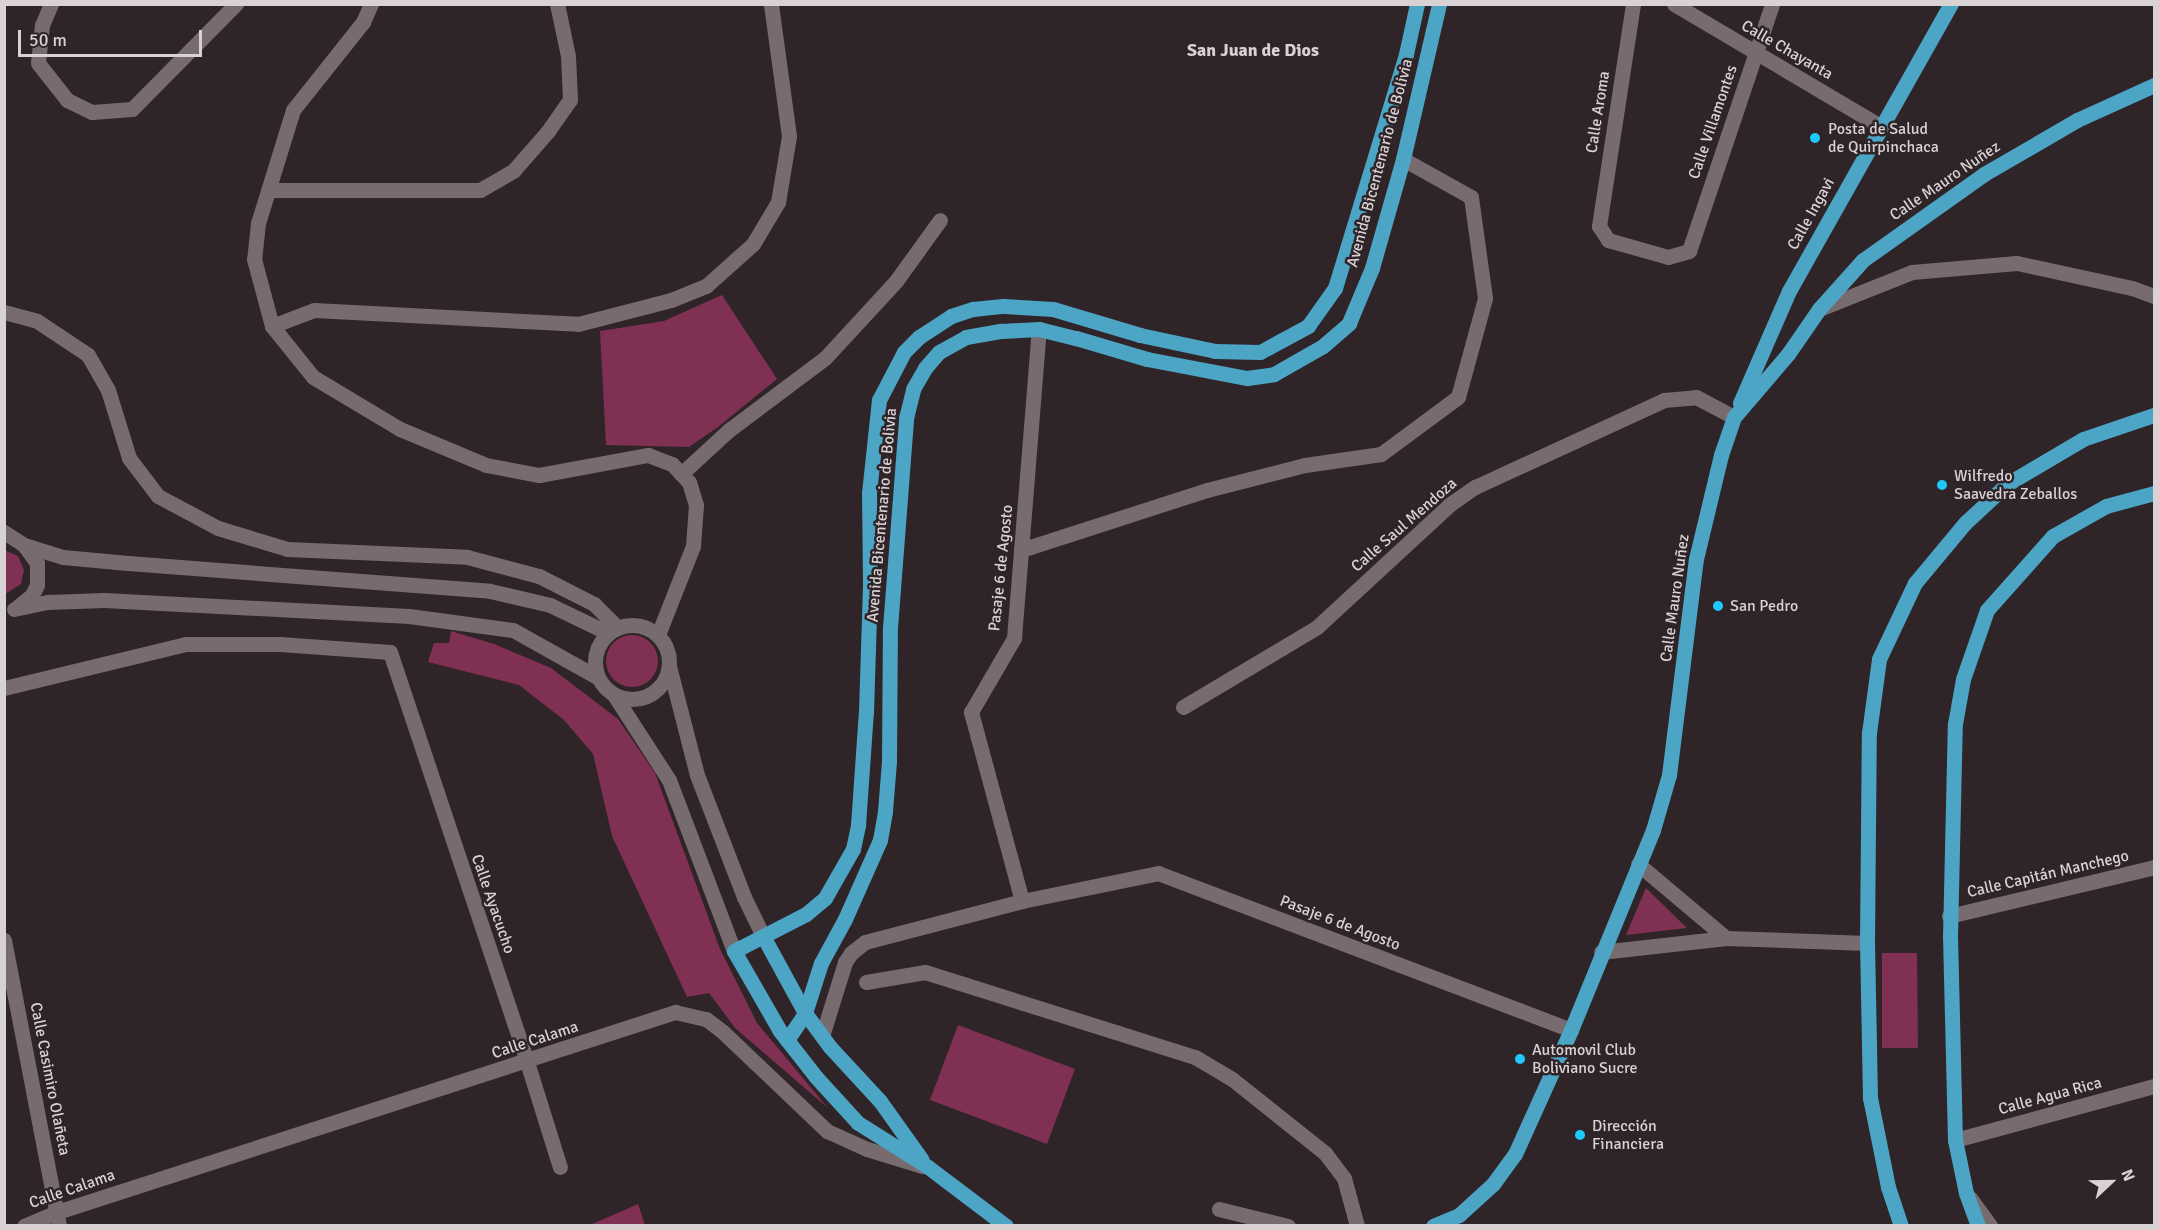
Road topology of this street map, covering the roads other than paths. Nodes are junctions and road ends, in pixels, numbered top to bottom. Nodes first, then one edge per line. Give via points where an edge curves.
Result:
1 (51, 4) edge
2 (236, 4) edge
3 (371, 4) edge
4 (557, 4) edge
5 (771, 4) edge
6 (1417, 4) edge
7 (1439, 4) edge
8 (1633, 4) edge
9 (1674, 4) edge
10 (1772, 4) edge
11 (1951, 4) edge
12 (1756, 53) junction
13 (2154, 85) edge
14 (1882, 127) junction
15 (1402, 159) junction
16 (269, 190) junction
17 (940, 220) dead end
18 (1689, 251) joint
19 (2154, 296) edge
20 (1819, 309) junction
21 (4, 312) edge
22 (272, 326) junction
23 (1039, 329) junction
24 (2154, 415) edge
25 (1734, 417) junction
26 (681, 474) junction
27 (2154, 493) edge
28 (12, 538) edge
29 (1022, 550) junction
30 (9, 610) edge
31 (613, 630) junction
32 (658, 635) junction
33 (669, 666) junction
34 (597, 677) junction
35 (4, 688) edge
36 (614, 695) junction
37 (1183, 706) dead end
38 (1638, 864) junction
39 (2154, 867) edge
40 (1022, 901) junction
41 (1949, 916) junction
42 (763, 936) junction
43 (1726, 938) junction
44 (4, 940) edge
45 (1867, 943) junction
46 (734, 951) junction
47 (1601, 952) junction
48 (866, 982) dead end
49 (805, 1013) junction
50 (1571, 1030) junction
51 (822, 1036) junction
52 (788, 1040) junction
53 (527, 1062) junction
54 (2154, 1086) edge
55 (1955, 1140) junction
56 (560, 1167) dead end
57 (928, 1167) junction
58 (965, 1193) junction
59 (1966, 1193) junction
60 (1220, 1209) dead end
61 (58, 1219) edge
62 (24, 1226) edge
63 (988, 1226) edge
64 (1006, 1226) edge
65 (1288, 1226) edge
66 (1357, 1226) edge
67 (1433, 1226) edge
68 (1901, 1226) edge
69 (1977, 1226) edge
70 (1990, 1226) edge

1 - 2 street via 42,25 38,63 67,100 92,112 132,110
3 - 16 street via 363,22 293,110
4 - 16 street via 568,56 570,100 514,170 480,190
5 - 22 street via 789,136 778,202 753,244 706,286 671,300 578,324 314,310
6 - 42 main road, Avenida Bicentenario de Bolivia via 1406,54 1335,288 1308,326 1260,352 1215,351 1053,309 1004,306 951,316 918,337 904,352 879,400 869,493 866,712 853,849 825,898 806,914
7 - 15 main road, Avenida Bicentenario de Bolivia
8 - 18 street, Calle Aroma via 1599,226 1608,240 1668,257
9 - 12 street, Calle Chayanta
10 - 12 street, Calle Villamontes
11 - 14 main road, Calle Ingavi
12 - 14 street, Calle Chayanta
12 - 18 street, Calle Villamontes
13 - 20 main road, Calle Mauro Nuñez via 2077,120 1984,174 1863,260
14 - 25 main road, Calle Ingavi via 1789,291
15 - 23 main road, Avenida Bicentenario de Bolivia via 1372,268 1349,323 1323,346 1274,374 1247,378 1147,360
15 - 29 street via 1471,196 1485,298 1458,397 1381,454 1305,465 1207,489
16 - 22 street via 258,223 254,259
17 - 26 street via 896,281 825,358 729,430
19 - 20 street via 2017,263 1912,272
20 - 25 main road, Calle Mauro Nuñez via 1788,354
21 - 31 street via 37,321 88,355 108,390 129,458 152,489 218,528 287,549 467,557 538,576 594,604
22 - 26 street via 313,377 400,429 486,465 539,475 648,455 672,464
23 - 29 street, Pasaje 6 de Agosto
23 - 49 main road, Avenida Bicentenario de Bolivia via 966,337 939,352 913,389 906,418 890,628 889,761 880,840 821,963
24 - 45 main road via 2083,439 2007,484 1965,523 1915,583 1877,669 1869,733
25 - 37 street, Calle Saul Mendoza via 1696,397 1664,400 1475,487 1449,505 1317,627
25 - 38 main road, Calle Mauro Nuñez via 1720,455 1696,560 1669,775
26 - 32 street via 689,482 696,506 693,546
27 - 41 main road via 2106,506 2053,536 1987,610 1963,679 1955,724
28 - 30 street via 37,563 37,585 24,603
28 - 31 street via 63,557 490,591 550,605
29 - 40 street, Pasaje 6 de Agosto via 1014,638 970,712
30 - 34 street via 48,602 104,600 409,616 513,630
31 - 32 street via 639,625
31 - 34 street via 595,653
32 - 33 street
33 - 36 street via 658,688 649,695 625,699
33 - 42 street via 698,775 744,897
34 - 36 street
35 - 53 street, Calle Ayacucho via 186,644 280,644 390,652
36 - 46 street via 669,780
38 - 43 street
38 - 47 main road, Calle Mauro Nuñez
39 - 41 street, Calle Capitán Manchego
40 - 50 street, Pasaje 6 de Agosto via 1158,873
40 - 51 street, Pasaje 6 de Agosto via 858,946 845,962
41 - 55 main road
42 - 46 main road, Avenida Bicentenario de Bolivia
42 - 49 main road
43 - 45 street
43 - 47 street
44 - 61 street, Calle Casimiro Olañeta
45 - 68 main road via 1870,1098 1888,1187
46 - 52 main road
47 - 50 main road, Calle Mauro Nuñez
48 - 66 street via 925,972 1195,1057 1232,1079 1325,1153 1344,1178
49 - 51 main road
49 - 52 main road, Avenida Bicentenario de Bolivia
50 - 67 main road, Calle Mauro Nuñez via 1515,1154 1493,1184 1459,1215
51 - 57 main road via 880,1101
52 - 57 main road via 858,1123
53 - 56 street, Calle Ayacucho
53 - 57 street, Calle Calama via 675,1012 706,1019 827,1131 867,1149
53 - 61 street, Calle Calama
54 - 55 street, Calle Agua Rica
55 - 59 main road
57 - 58 main road, Calle Calama
58 - 63 main road
58 - 64 main road, Calle Calama
59 - 69 main road
59 - 70 street
60 - 65 street
61 - 62 street, Calle Calama

